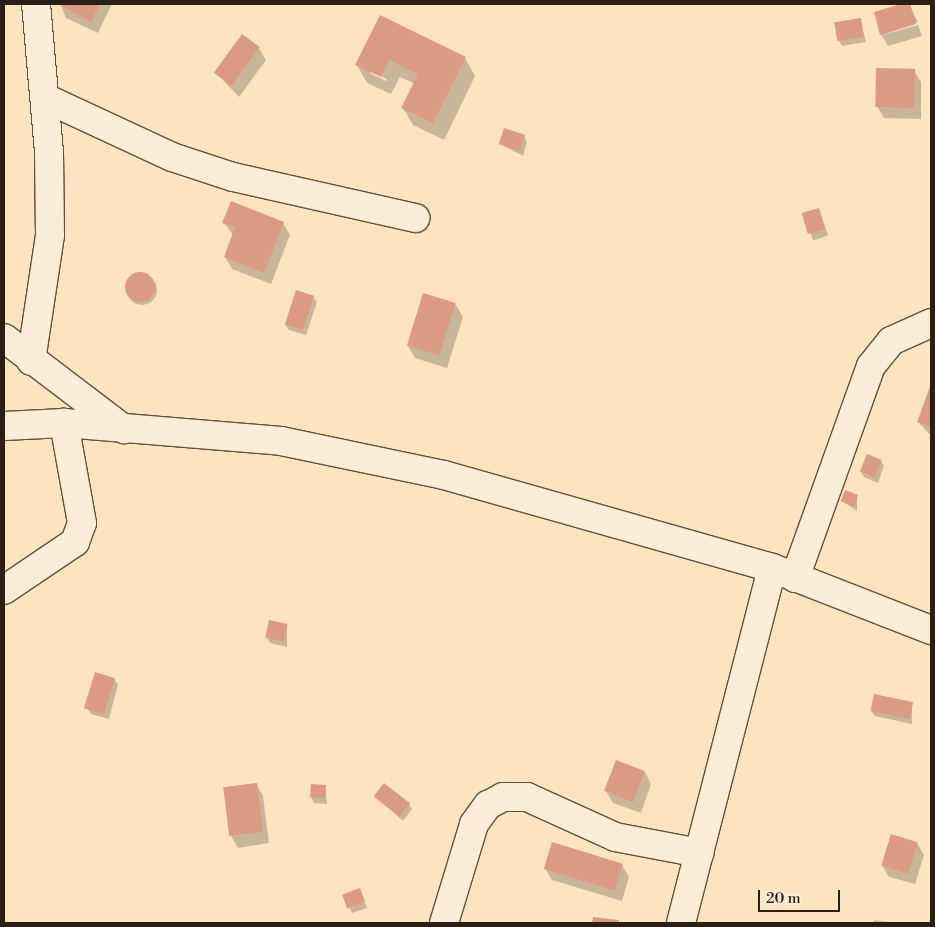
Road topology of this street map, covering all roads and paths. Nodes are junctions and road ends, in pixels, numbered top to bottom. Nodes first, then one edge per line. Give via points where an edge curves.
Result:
1 (36, 4) edge
2 (45, 98) junction
3 (415, 218) dead end
4 (931, 323) edge
5 (4, 338) edge
6 (31, 361) junction
7 (64, 423) junction
8 (4, 426) edge
9 (124, 429) junction
10 (783, 573) junction
11 (4, 590) edge
12 (931, 630) edge
13 (699, 853) junction
14 (444, 923) edge
15 (681, 923) edge

1 - 2 street
2 - 3 street via 172,157 233,177
2 - 6 street via 50,235
4 - 10 street via 891,341 870,366
5 - 6 street
6 - 9 street
7 - 8 street
7 - 9 street
7 - 11 street via 82,523 75,542
9 - 10 street via 280,440 444,475
10 - 12 street
10 - 13 street
13 - 14 street via 615,837 527,797 503,796 488,805 474,824
13 - 15 street

